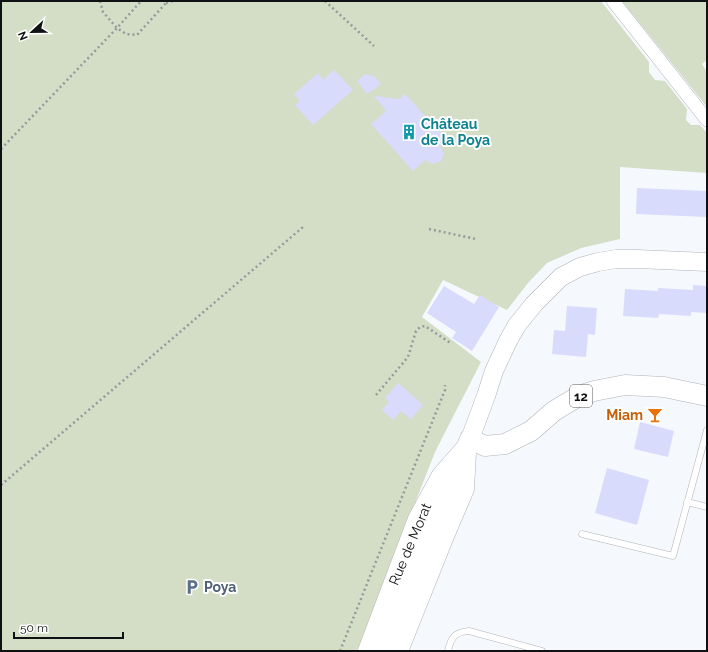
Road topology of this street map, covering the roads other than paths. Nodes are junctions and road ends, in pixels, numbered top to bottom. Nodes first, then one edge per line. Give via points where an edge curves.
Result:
1 (613, 1) edge
2 (707, 120) edge
3 (707, 262) edge
4 (707, 396) edge
5 (707, 430) edge
6 (469, 442) junction
7 (687, 502) junction
8 (707, 507) edge
9 (582, 534) dead end
10 (367, 651) edge
11 (384, 651) edge
12 (399, 651) edge
13 (448, 651) edge
14 (542, 651) edge

1 - 2 street
3 - 6 main road, Rue de Morat via 616,259 580,267 561,277 534,304 508,341 494,371
4 - 6 main road, 12 via 664,388 625,385 579,396 554,411 531,431 505,444 485,446
5 - 7 lane
6 - 10 main road, Rue de Morat via 441,475 417,519
6 - 11 main road
6 - 12 main road, Rue de Morat via 465,489
7 - 8 lane
7 - 9 lane via 673,556
13 - 14 lane via 454,636 469,631

